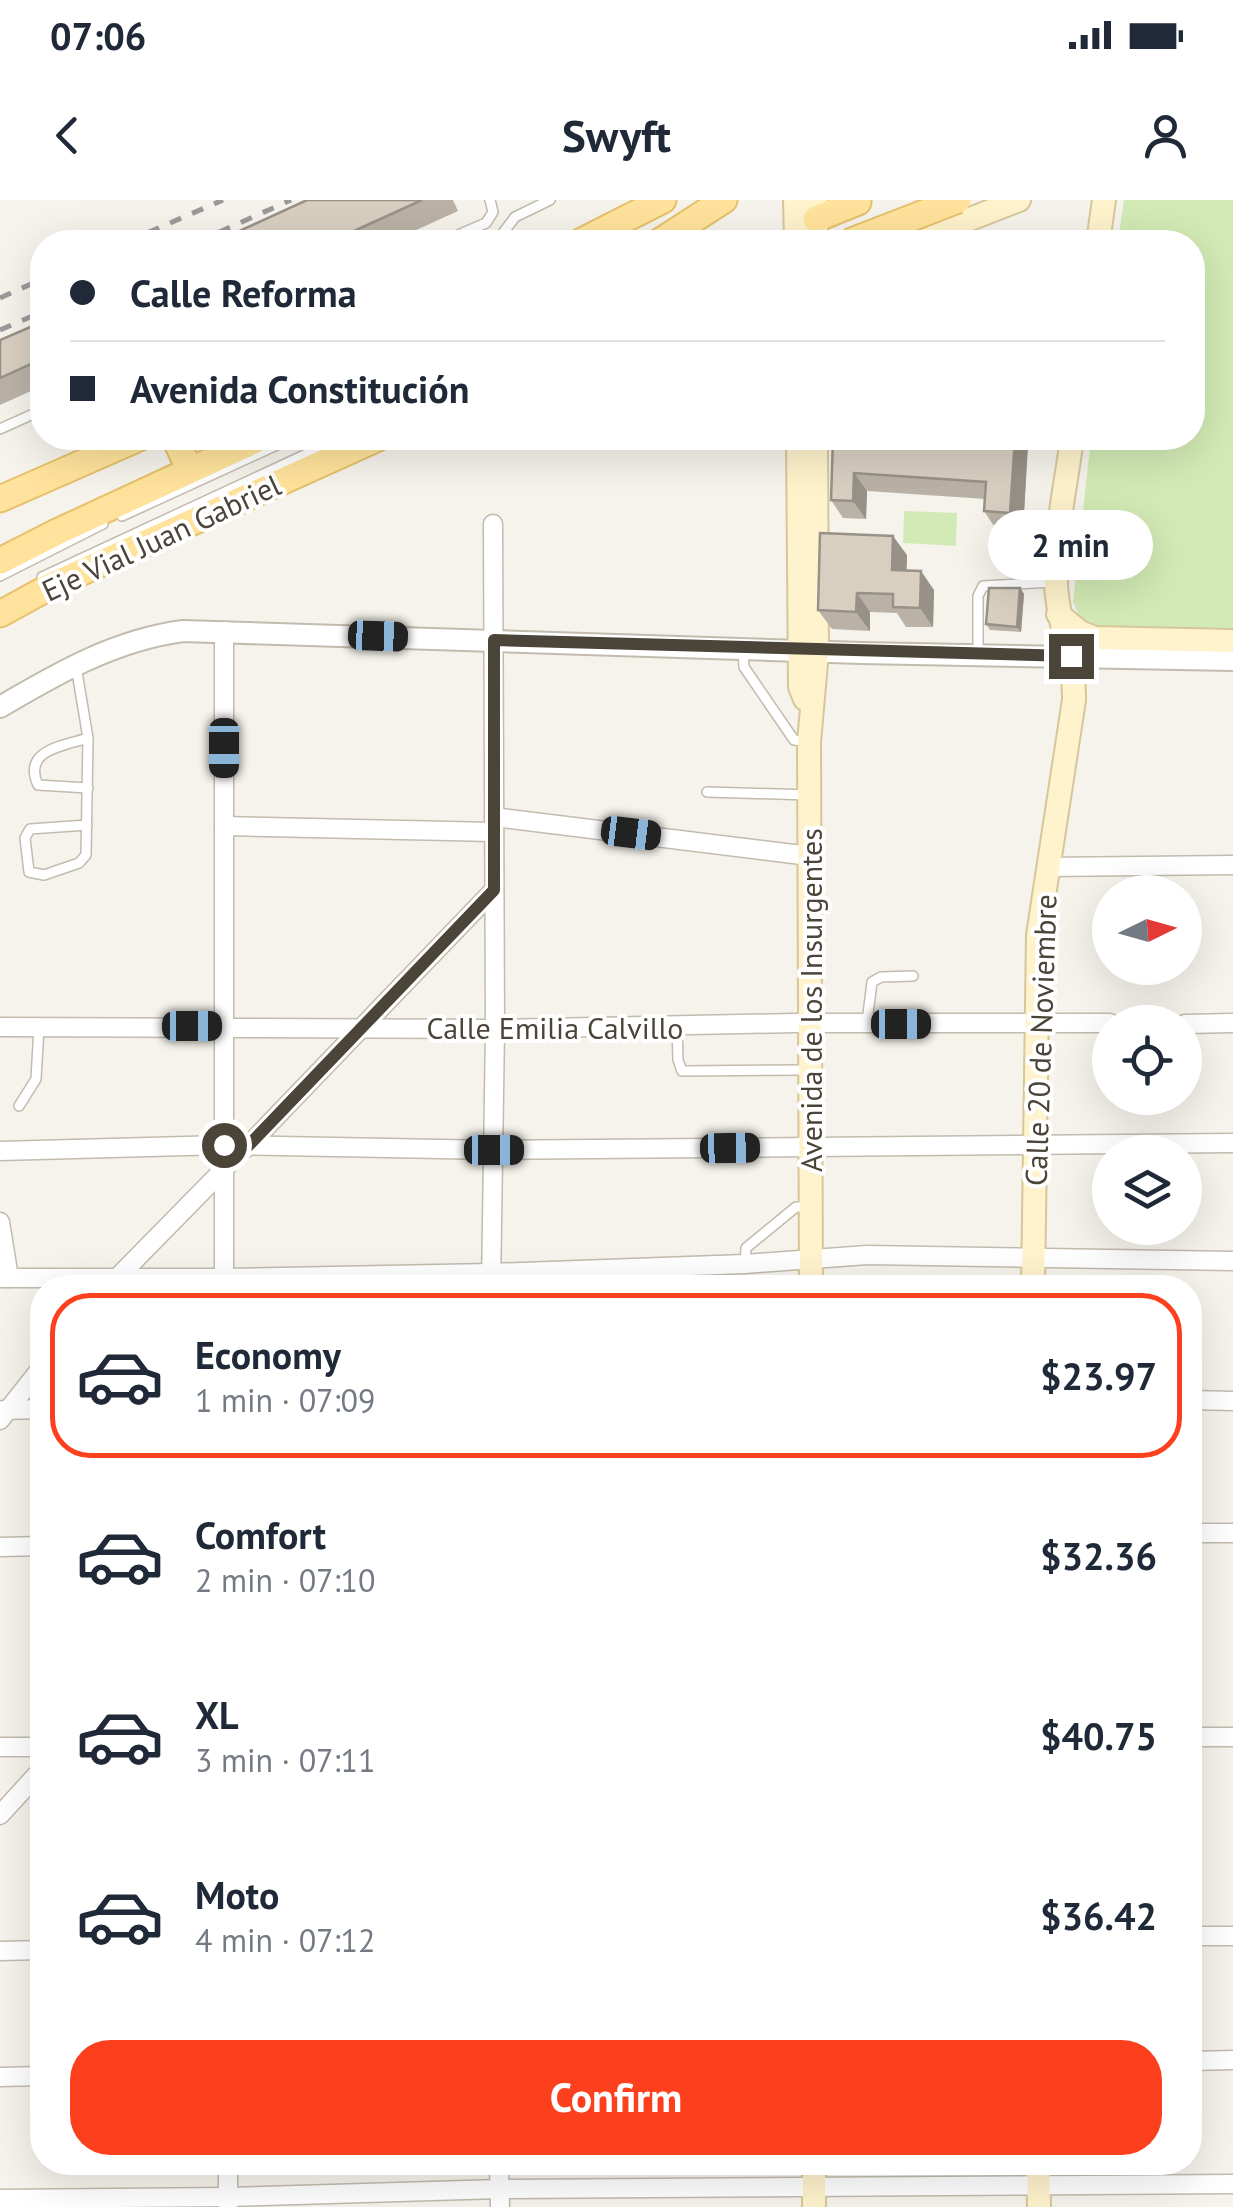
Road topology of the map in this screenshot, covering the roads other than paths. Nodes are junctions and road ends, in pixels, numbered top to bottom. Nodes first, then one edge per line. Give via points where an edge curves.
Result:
1 (490, 200) edge
2 (550, 200) edge
3 (663, 200) edge
4 (724, 200) edge
5 (795, 200) edge
6 (958, 200) edge
7 (1019, 200) edge
8 (1104, 200) edge
9 (859, 201) edge
10 (492, 218) junction
11 (816, 221) edge
12 (508, 223) junction
13 (467, 230) edge
14 (504, 230) edge
15 (604, 230) edge
16 (678, 230) edge
17 (796, 230) edge
18 (854, 230) edge
19 (882, 230) edge
20 (942, 230) edge
21 (1100, 230) edge
22 (30, 415) edge
23 (0, 429) edge
24 (98, 450) edge
25 (180, 450) edge
26 (232, 450) edge
27 (267, 450) edge
28 (315, 450) edge
29 (351, 450) edge
30 (799, 450) edge
31 (816, 450) edge
32 (1071, 450) edge
33 (188, 469) junction
34 (0, 499) edge
35 (493, 524) dead end
36 (0, 562) edge
37 (0, 576) edge
38 (1056, 582) junction
39 (30, 584) dead end
40 (0, 614) edge
41 (1058, 614) junction
42 (224, 630) junction
43 (494, 640) junction
44 (1233, 641) edge
45 (742, 648) junction
46 (808, 651) junction
47 (978, 655) junction
48 (1071, 656) junction
49 (1233, 660) edge
50 (76, 665) junction
51 (0, 707) edge
52 (88, 738) junction
53 (809, 742) junction
54 (88, 788) junction
55 (707, 792) dead end
56 (809, 795) junction
57 (494, 824) junction
58 (87, 825) junction
59 (224, 826) junction
60 (810, 856) junction
61 (1233, 865) edge
62 (1048, 867) junction
63 (494, 890) junction
64 (914, 976) dead end
65 (1036, 1022) junction
66 (812, 1023) junction
67 (1092, 1023) edge
68 (1233, 1023) edge
69 (867, 1024) junction
70 (1202, 1024) edge
71 (224, 1026) junction
72 (0, 1027) edge
73 (39, 1027) junction
74 (677, 1027) junction
75 (360, 1028) junction
76 (494, 1030) junction
77 (811, 1070) junction
78 (20, 1106) dead end
79 (1035, 1143) junction
80 (1233, 1143) edge
81 (224, 1145) junction
82 (248, 1146) junction
83 (811, 1146) junction
84 (494, 1150) junction
85 (0, 1151) edge
86 (223, 1170) junction
87 (812, 1207) junction
88 (0, 1222) edge
89 (812, 1259) junction
90 (1033, 1259) junction
91 (1233, 1262) edge
92 (745, 1264) junction
93 (120, 1275) edge
94 (224, 1275) edge
95 (492, 1275) edge
96 (571, 1275) edge
97 (811, 1275) edge
98 (1033, 1275) edge
99 (5, 1278) edge
100 (30, 1279) edge
101 (30, 1381) edge
102 (1202, 1400) edge
103 (1233, 1401) edge
104 (30, 1411) edge
105 (3, 1414) edge
106 (1233, 1533) edge
107 (1202, 1534) edge
108 (30, 1546) edge
109 (0, 1547) edge
110 (1202, 1737) edge
111 (1233, 1737) edge
112 (0, 1747) edge
113 (30, 1747) edge
114 (30, 1781) edge
115 (0, 1815) edge
116 (1202, 1936) edge
117 (1233, 1936) edge
118 (30, 1950) edge
119 (0, 1951) edge
120 (1233, 2060) edge
121 (1202, 2061) edge
122 (30, 2076) edge
123 (0, 2077) edge
124 (228, 2175) edge
125 (1233, 2184) edge
126 (814, 2185) edge
127 (1038, 2185) edge
128 (500, 2198) edge
129 (0, 2199) edge
130 (228, 2202) edge

1 - 10 lane
2 - 12 lane
3 - 15 main road
4 - 16 main road
5 - 17 main road
6 - 19 main road, bridge
7 - 20 main road
8 - 21 main road
9 - 11 main road
9 - 18 main road
10 - 12 lane
10 - 13 lane
12 - 14 lane
22 - 23 lane
24 - 34 main road
25 - 33 main road
26 - 33 main road, Eje Vial Juan Gabriel
27 - 37 lane
28 - 39 lane
29 - 40 main road, Eje Vial Juan Gabriel
30 - 46 main road, Avenida de los Insurgentes
31 - 46 main road, Avenida de los Insurgentes
32 - 38 main road, Calle 20 de Noviembre
33 - 36 main road, Eje Vial Juan Gabriel
35 - 43 street
38 - 41 main road, Calle 20 de Noviembre
38 - 47 lane via 983,586
41 - 44 main road via 1095,638
41 - 48 main road, Calle 20 de Noviembre
42 - 43 street
42 - 50 street via 139,638
42 - 59 street
43 - 45 street
43 - 57 street
45 - 46 street
45 - 53 lane via 744,667 794,740
46 - 47 street
46 - 53 main road, Avenida de los Insurgentes
47 - 48 street
48 - 49 street
48 - 62 main road, Calle 20 de Noviembre via 1073,714
50 - 51 street
50 - 52 lane
52 - 54 lane
52 - 54 lane via 41,754 34,775 38,785
53 - 56 main road, Avenida de los Insurgentes
54 - 58 lane
55 - 56 lane
56 - 60 main road, Avenida de los Insurgentes
57 - 59 street
57 - 60 street
57 - 63 street
58 - 58 lane via 30,829 29,872 38,876 84,860
59 - 71 street
60 - 66 main road, Avenida de los Insurgentes
61 - 62 street
62 - 65 main road, Calle 20 de Noviembre
63 - 75 street
63 - 76 street
64 - 69 lane via 872,982
65 - 67 street, Calle Emilia Calvillo
65 - 69 street, Calle Emilia Calvillo
65 - 79 main road, Calle 20 de Noviembre
66 - 69 street, Calle Emilia Calvillo
66 - 74 street, Calle Emilia Calvillo
66 - 77 main road, Avenida de los Insurgentes
68 - 70 street
71 - 73 street, Calle Emilia Calvillo
71 - 75 street, Calle Emilia Calvillo
71 - 81 street
72 - 73 street, Calle Emilia Calvillo
73 - 78 lane via 36,1079
74 - 76 street, Calle Emilia Calvillo
74 - 77 lane via 682,1070
75 - 76 street, Calle Emilia Calvillo
75 - 82 street
76 - 84 street
77 - 83 main road, Avenida de los Insurgentes
79 - 80 street
79 - 83 street
79 - 90 main road, Calle 20 de Noviembre
81 - 82 street
81 - 85 street
81 - 86 street
82 - 84 street
82 - 86 street
83 - 84 street
83 - 87 main road, Avenida de los Insurgentes
84 - 95 street
86 - 93 street
86 - 94 street
87 - 89 main road, Avenida de los Insurgentes
87 - 92 lane via 796,1207 746,1248
88 - 99 street
89 - 90 street
89 - 92 street
89 - 97 main road, Avenida de los Insurgentes
90 - 91 street
90 - 98 main road, Calle 20 de Noviembre
92 - 96 street
99 - 100 street
101 - 105 street
102 - 103 street
104 - 105 street
106 - 107 street
108 - 109 street
110 - 111 street
112 - 113 street
114 - 115 street
116 - 117 street
118 - 119 street
120 - 121 street
122 - 123 street
124 - 130 street
125 - 127 street
126 - 127 street
126 - 128 street
128 - 130 street
129 - 130 street

